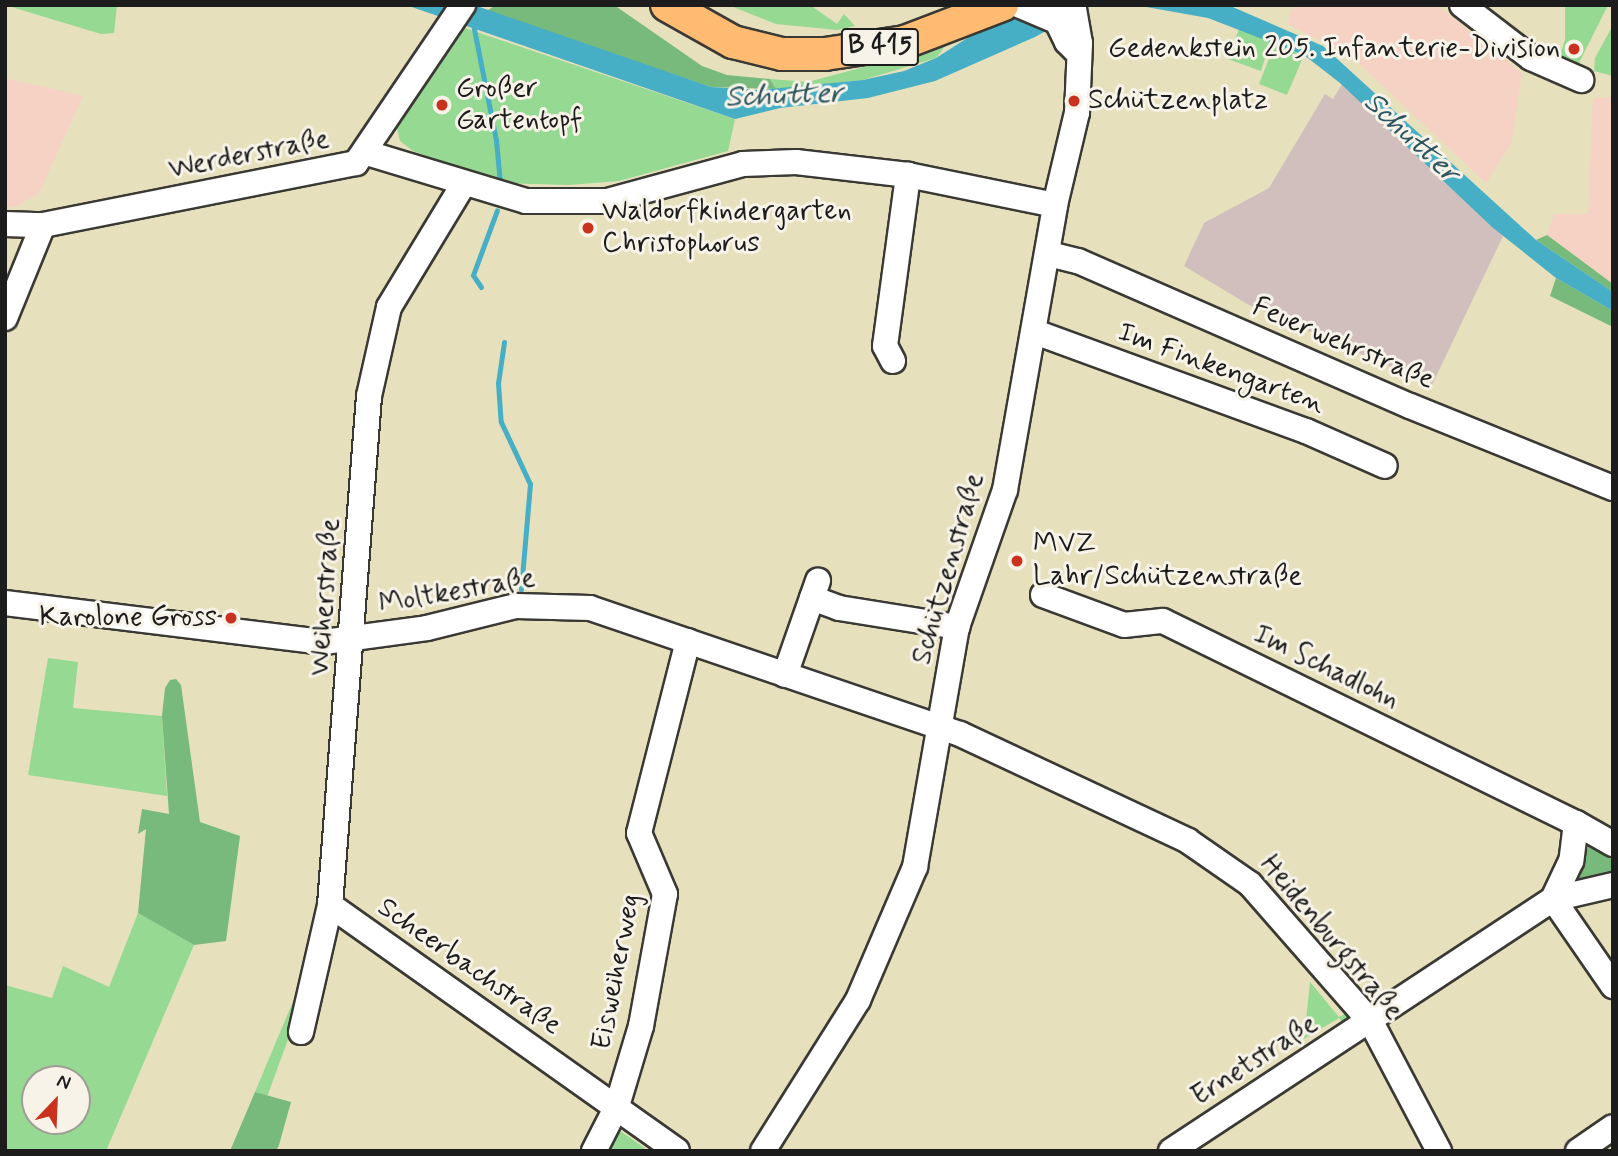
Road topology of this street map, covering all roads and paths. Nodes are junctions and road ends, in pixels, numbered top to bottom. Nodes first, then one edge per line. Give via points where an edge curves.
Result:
1 (463, 5) edge
2 (667, 5) edge
3 (966, 5) edge
4 (1002, 5) edge
5 (1018, 5) edge
6 (1462, 5) edge
7 (1059, 11) edge
8 (934, 31) junction
9 (1581, 80) dead end
10 (367, 153) junction
11 (908, 175) junction
12 (463, 184) junction
13 (1055, 205) junction
14 (5, 224) edge
15 (43, 225) junction
16 (1049, 254) junction
17 (5, 318) edge
18 (1035, 332) junction
19 (892, 361) dead end
20 (1385, 466) dead end
21 (1613, 488) edge
22 (1043, 595) dead end
23 (5, 603) edge
24 (957, 628) junction
25 (688, 641) junction
26 (353, 642) junction
27 (785, 675) junction
28 (937, 729) junction
29 (1576, 823) junction
30 (1613, 845) edge
31 (1613, 885) edge
32 (1553, 899) junction
33 (330, 905) junction
34 (1613, 986) edge
35 (1371, 1022) junction
36 (301, 1032) dead end
37 (617, 1106) junction
38 (1613, 1126) edge
39 (594, 1151) edge
40 (677, 1151) edge
41 (763, 1151) edge
42 (1171, 1151) edge
43 (1439, 1151) edge
44 (1578, 1151) edge

1 - 10 street
2 - 8 main road, B 415 via 733,42 782,54 862,51
3 - 8 main road, B 415
4 - 8 main road, B 415 via 963,24
5 - 7 street, Schützenstraße
6 - 9 street via 1531,58
7 - 13 street, Schützenstraße via 1079,54 1077,113
10 - 12 street, Werderstraße
10 - 15 street, Werderstraße via 346,166
11 - 12 street, Werderstraße via 796,162 743,164 607,201 564,203 526,201
11 - 13 street, Werderstraße
11 - 19 street via 885,346
12 - 26 street, Weiherstraße via 389,307 369,396
13 - 16 street, Schützenstraße
14 - 15 street, Werderstraße
15 - 17 street
16 - 18 street, Schützenstraße
16 - 21 street, Feuerwehrstraße via 1078,261 1410,406
18 - 20 street, Im Finkengarten via 1306,431
18 - 24 street, Schützenstraße via 1005,490
22 - 29 street, Im Schadlohn via 1124,625 1163,621
23 - 26 street, Moltkestraße via 259,637
24 - 27 street via 839,608 815,589
24 - 28 street, Schützenstraße
25 - 26 street, Moltkestraße via 590,608 563,604 516,606
25 - 27 street, Moltkestraße
25 - 37 street, Eisweiherweg via 639,833 665,894 641,1026
26 - 33 street, Weiherstraße
27 - 28 street, Moltkestraße
28 - 35 street, Heidenburgstraße via 960,734 1090,793 1221,860 1251,884
28 - 41 street, Schützenstraße via 925,822 900,910 837,1037
29 - 30 street, Im Schadlohn
29 - 32 street via 1571,862
31 - 32 street
32 - 34 street
32 - 35 street, Ernetstraße
33 - 36 street, Weiherstraße
33 - 37 street, Scheerbachstraße
35 - 42 street, Ernetstraße
35 - 43 street, Heidenburgstraße
37 - 39 street, Eisweiherweg
37 - 40 street, Scheerbachstraße
38 - 44 street

